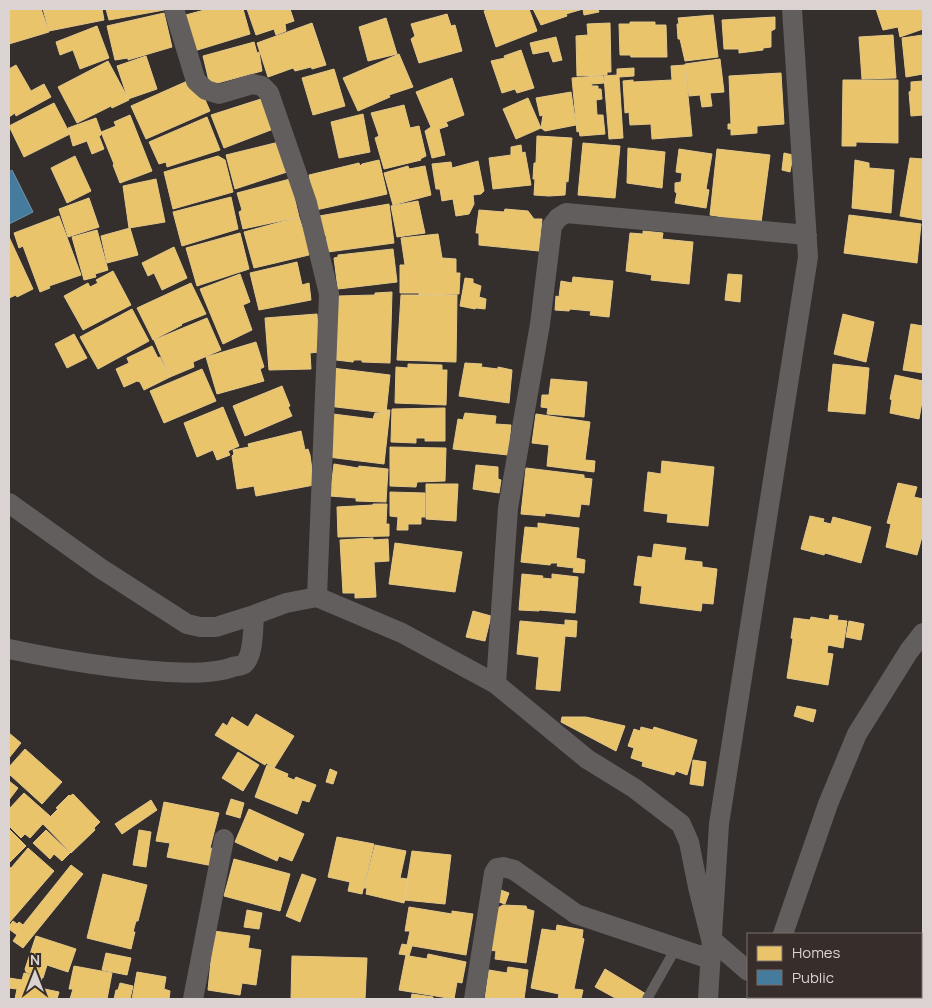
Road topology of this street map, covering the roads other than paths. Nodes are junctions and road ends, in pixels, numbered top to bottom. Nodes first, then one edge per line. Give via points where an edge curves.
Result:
1 (174, 9) edge
2 (792, 9) edge
3 (807, 234) junction
4 (9, 503) edge
5 (317, 597) junction
6 (254, 616) junction
7 (923, 632) edge
8 (9, 649) edge
9 (496, 684) junction
10 (224, 839) dead end
11 (783, 933) edge
12 (711, 939) junction
13 (676, 948) junction
14 (710, 959) junction
15 (747, 970) edge
16 (193, 999) edge
17 (474, 999) edge
18 (647, 999) edge
19 (708, 999) edge

1 - 5 street via 196,81 201,86 219,94 253,84 262,86 269,94 309,212 329,294
2 - 3 street
3 - 9 street via 566,213 552,226 540,324 508,508
3 - 12 street via 808,257 719,824
4 - 6 street via 100,568 187,624 216,627
5 - 6 street via 286,603
5 - 9 street via 402,633
6 - 8 street via 249,656 244,664 225,670 194,673 138,670
7 - 11 street via 857,734 828,804
9 - 12 street via 587,760 634,788 681,824 689,842
10 - 16 street
12 - 14 street
12 - 15 street
13 - 14 street
13 - 17 street via 576,914 514,870 497,868
13 - 18 lane
14 - 19 street

